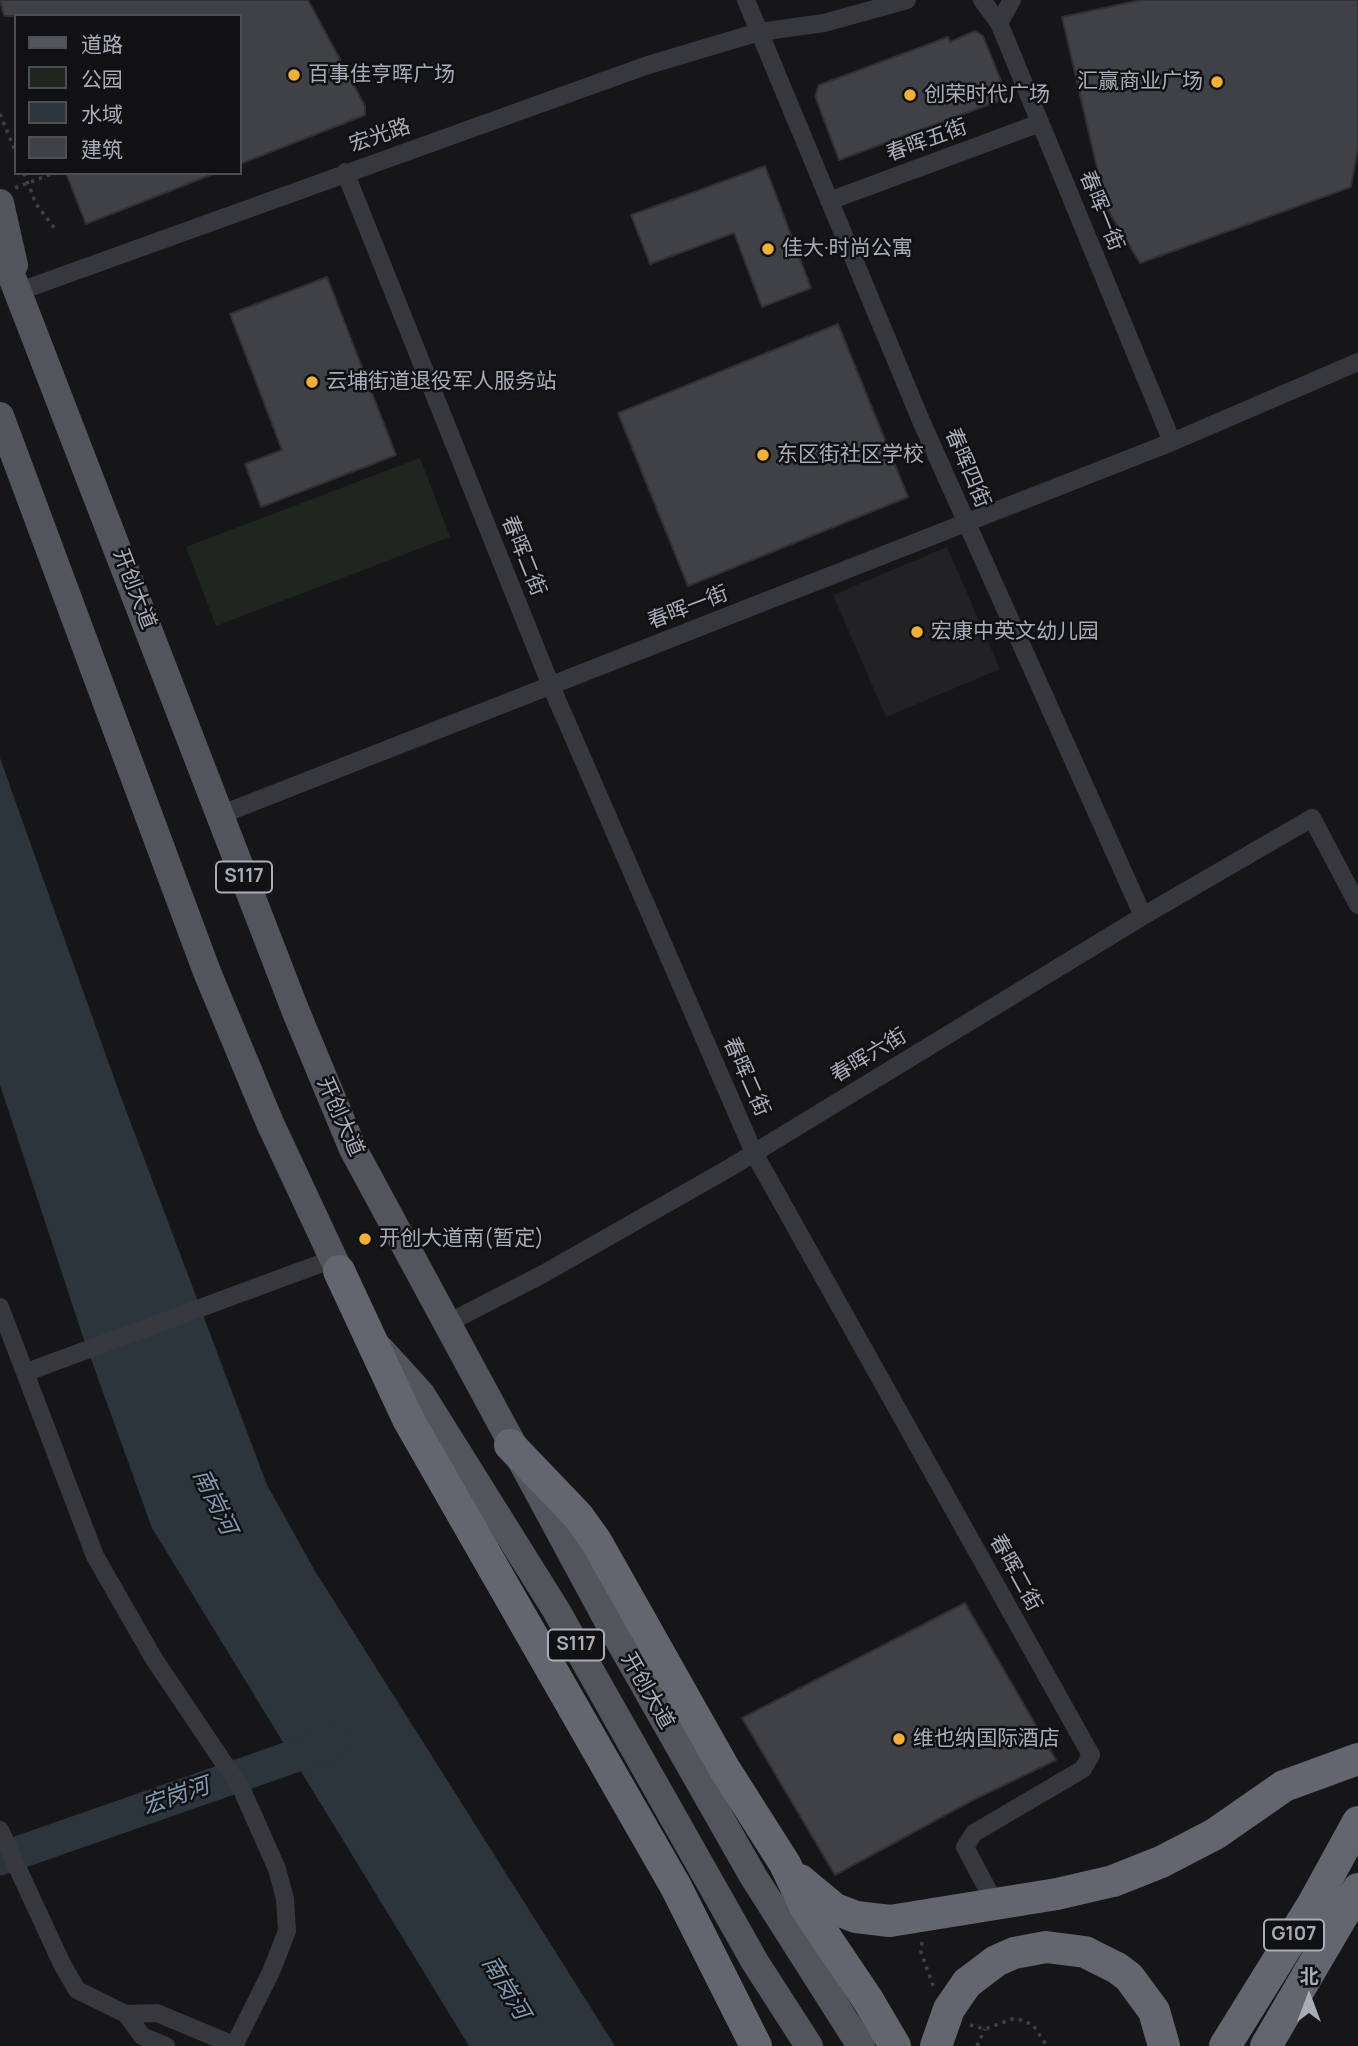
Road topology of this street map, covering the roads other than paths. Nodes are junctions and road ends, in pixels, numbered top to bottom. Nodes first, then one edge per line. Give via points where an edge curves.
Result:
1 (746, 0) edge
2 (982, 0) edge
3 (1012, 0) edge
4 (902, 1) edge
5 (999, 23) junction
6 (759, 32) junction
7 (1040, 123) junction
8 (345, 172) junction
9 (5, 197) edge
10 (829, 201) junction
11 (0, 247) edge
12 (19, 291) junction
13 (1358, 362) edge
14 (0, 416) edge
15 (1172, 442) junction
16 (966, 523) junction
17 (551, 686) junction
18 (220, 816) junction
19 (1358, 905) edge
20 (1143, 916) junction
21 (754, 1153) junction
22 (336, 1265) junction
23 (0, 1307) edge
24 (446, 1324) junction
25 (27, 1372) junction
26 (510, 1445) junction
27 (1358, 1759) edge
28 (1358, 1822) edge
29 (0, 1830) edge
30 (785, 1864) junction
31 (1358, 1889) edge
32 (996, 1905) junction
33 (125, 2014) junction
34 (166, 2046) edge
35 (235, 2046) edge
36 (756, 2046) edge
37 (809, 2046) edge
38 (861, 2046) edge
39 (895, 2046) edge
40 (936, 2046) edge
41 (1164, 2046) edge
42 (1225, 2046) edge
43 (1266, 2046) edge

1 - 6 street, 春晖四街
2 - 5 street, 春晖一街
3 - 5 street
4 - 6 street, 宏光路 via 824,23
5 - 7 street, 春晖一街
6 - 8 street, 宏光路 via 648,65
6 - 10 street, 春晖四街
7 - 10 street, 春晖五街
7 - 15 street, 春晖一街
8 - 12 street, 宏光路
8 - 17 street, 春晖二街
9 - 12 main road
10 - 16 street, 春晖四街
11 - 12 main road, 开创大道 / S117
12 - 18 main road, 开创大道 / S117
13 - 15 street, 春晖一街
14 - 22 main road, 开创大道 / S117 via 207,972
15 - 16 street, 春晖一街
16 - 17 street, 春晖一街
16 - 20 street, 春晖四街
17 - 18 street, 春晖一街
17 - 21 street, 春晖二街
18 - 24 main road, 开创大道 / S117 via 353,1149
19 - 20 street, 春晖六街 via 1312,818
20 - 21 street, 春晖六街
21 - 24 street, 春晖六街 via 542,1275
21 - 32 street, 春晖二街 via 1091,1755 1083,1769 974,1833 965,1847
22 - 25 street via 212,1304
22 - 36 highway via 408,1419 676,1887
22 - 37 main road, 开创大道 / S117 via 376,1344 421,1394 556,1610 755,1962
23 - 25 street
24 - 26 main road, 开创大道 / S117
25 - 35 street via 95,1556 154,1659 242,1790 277,1869 285,1899 286,1931
26 - 30 highway via 596,1541 724,1768
26 - 38 main road, 开创大道 / S117 via 740,1853
27 - 32 highway via 1284,1786 1215,1834 1161,1862 1113,1881
28 - 42 highway, G107
29 - 33 street via 77,1990
30 - 32 highway via 835,1909 856,1917 890,1921
30 - 39 highway via 806,1908
31 - 43 highway, G107
33 - 34 street via 142,2036
33 - 35 street via 157,2013
40 - 41 highway, bridge via 948,2009 967,1983 996,1961 1046,1947 1085,1952 1129,1977 1154,2011

